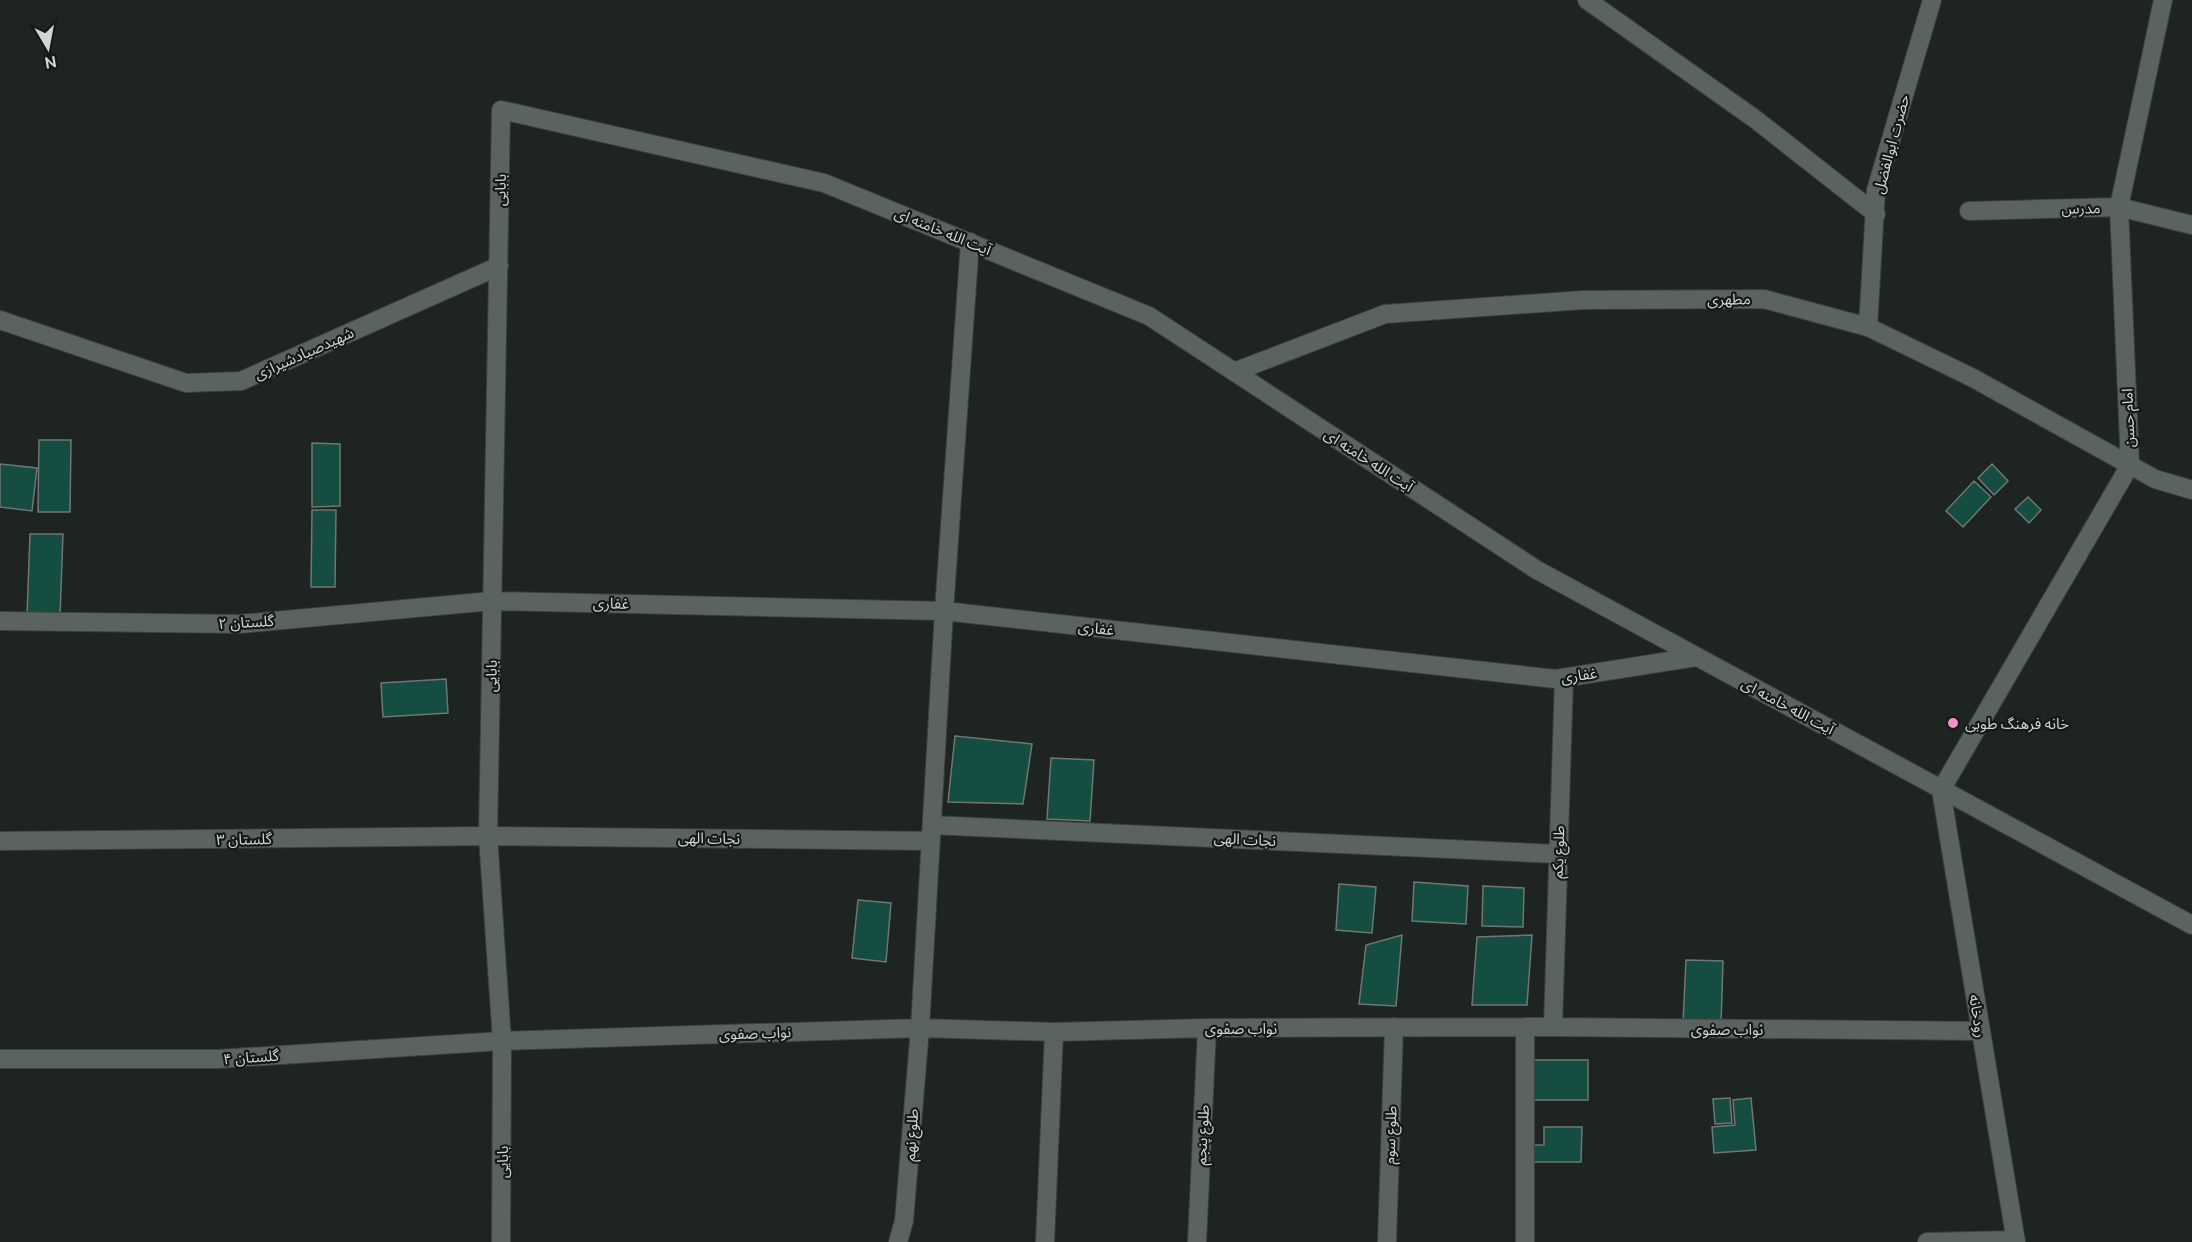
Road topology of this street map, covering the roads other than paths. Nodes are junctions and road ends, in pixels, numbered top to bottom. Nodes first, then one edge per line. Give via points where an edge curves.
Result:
1 (1587, 0) edge
2 (1932, 0) edge
3 (2163, 0) edge
4 (501, 110) joint
5 (2119, 207) junction
6 (1969, 211) dead end
7 (1876, 214) junction
8 (2192, 225) edge
9 (970, 242) junction
10 (499, 266) junction
11 (0, 320) edge
12 (1868, 327) junction
13 (1234, 372) junction
14 (2130, 465) junction
15 (2192, 490) edge
16 (492, 601) junction
17 (944, 611) junction
18 (0, 621) edge
19 (1696, 657) junction
20 (1564, 678) junction
21 (1941, 789) junction
22 (931, 833) junction
23 (488, 836) junction
24 (0, 841) edge
25 (1558, 854) junction
26 (2192, 925) edge
27 (1394, 1027) junction
28 (1525, 1027) junction
29 (1553, 1027) junction
30 (920, 1028) junction
31 (1207, 1028) junction
32 (1980, 1030) junction
33 (1054, 1032) junction
34 (502, 1041) junction
35 (0, 1059) edge
36 (2016, 1241) edge
37 (501, 1242) edge
38 (898, 1242) edge
39 (1045, 1242) edge
40 (1197, 1242) edge
41 (1387, 1242) edge
42 (1525, 1242) edge
43 (1927, 1242) edge

1 - 7 street via 1755,119
2 - 7 street, حضرت ابوالفضل via 1876,190
3 - 5 street, امام حسن
4 - 9 street, آیت الله خامنه ای via 824,183
4 - 10 street, بابایی
5 - 6 street, مدرس
5 - 8 street, مدرس
5 - 14 street, امام حسن
7 - 12 street, حضرت ابوالفضل
9 - 13 street, آیت الله خامنه ای via 1149,316
9 - 17 street, طلوع نهم
10 - 11 street, شهیدصیادشیرازی via 241,381 186,383
10 - 16 street, بابایی
12 - 13 street, مطهری via 1764,299 1583,300 1408,312 1384,314
12 - 14 street, مطهری via 1973,378
13 - 19 street, آیت الله خامنه ای via 1537,570
14 - 15 street, مطهری via 2154,479
14 - 21 street, امام حسن
16 - 17 street, غفاری
16 - 18 street, گلستان ۲ via 240,624
16 - 23 street, بابایی
17 - 20 street, غفاری
17 - 22 street, طلوع نهم
19 - 20 street, غفاری
19 - 21 street, آیت الله خامنه ای
20 - 25 street, طلوع یکم
21 - 26 street, آیت الله خامنه ای
21 - 32 street, رودخانه
22 - 23 street, نجات الهی
22 - 25 street, نجات الهی
22 - 30 street, طلوع نهم
23 - 24 street, گلستان ۳
23 - 34 street, بابایی
25 - 29 street, طلوع یکم
27 - 28 street, نواب صفوی
27 - 31 street, نواب صفوی
27 - 41 street, طلوع سوم
28 - 29 street, نواب صفوی
28 - 42 street
29 - 32 street, نواب صفوی
30 - 33 street, نواب صفوی
30 - 34 street, نواب صفوی
30 - 38 street, طلوع نهم via 904,1221
31 - 33 street, نواب صفوی
31 - 40 street, طلوع پنجم
32 - 36 street, رودخانه
33 - 39 street
34 - 35 street, گلستان ۴ via 217,1059
34 - 37 street, بابایی
36 - 43 street

